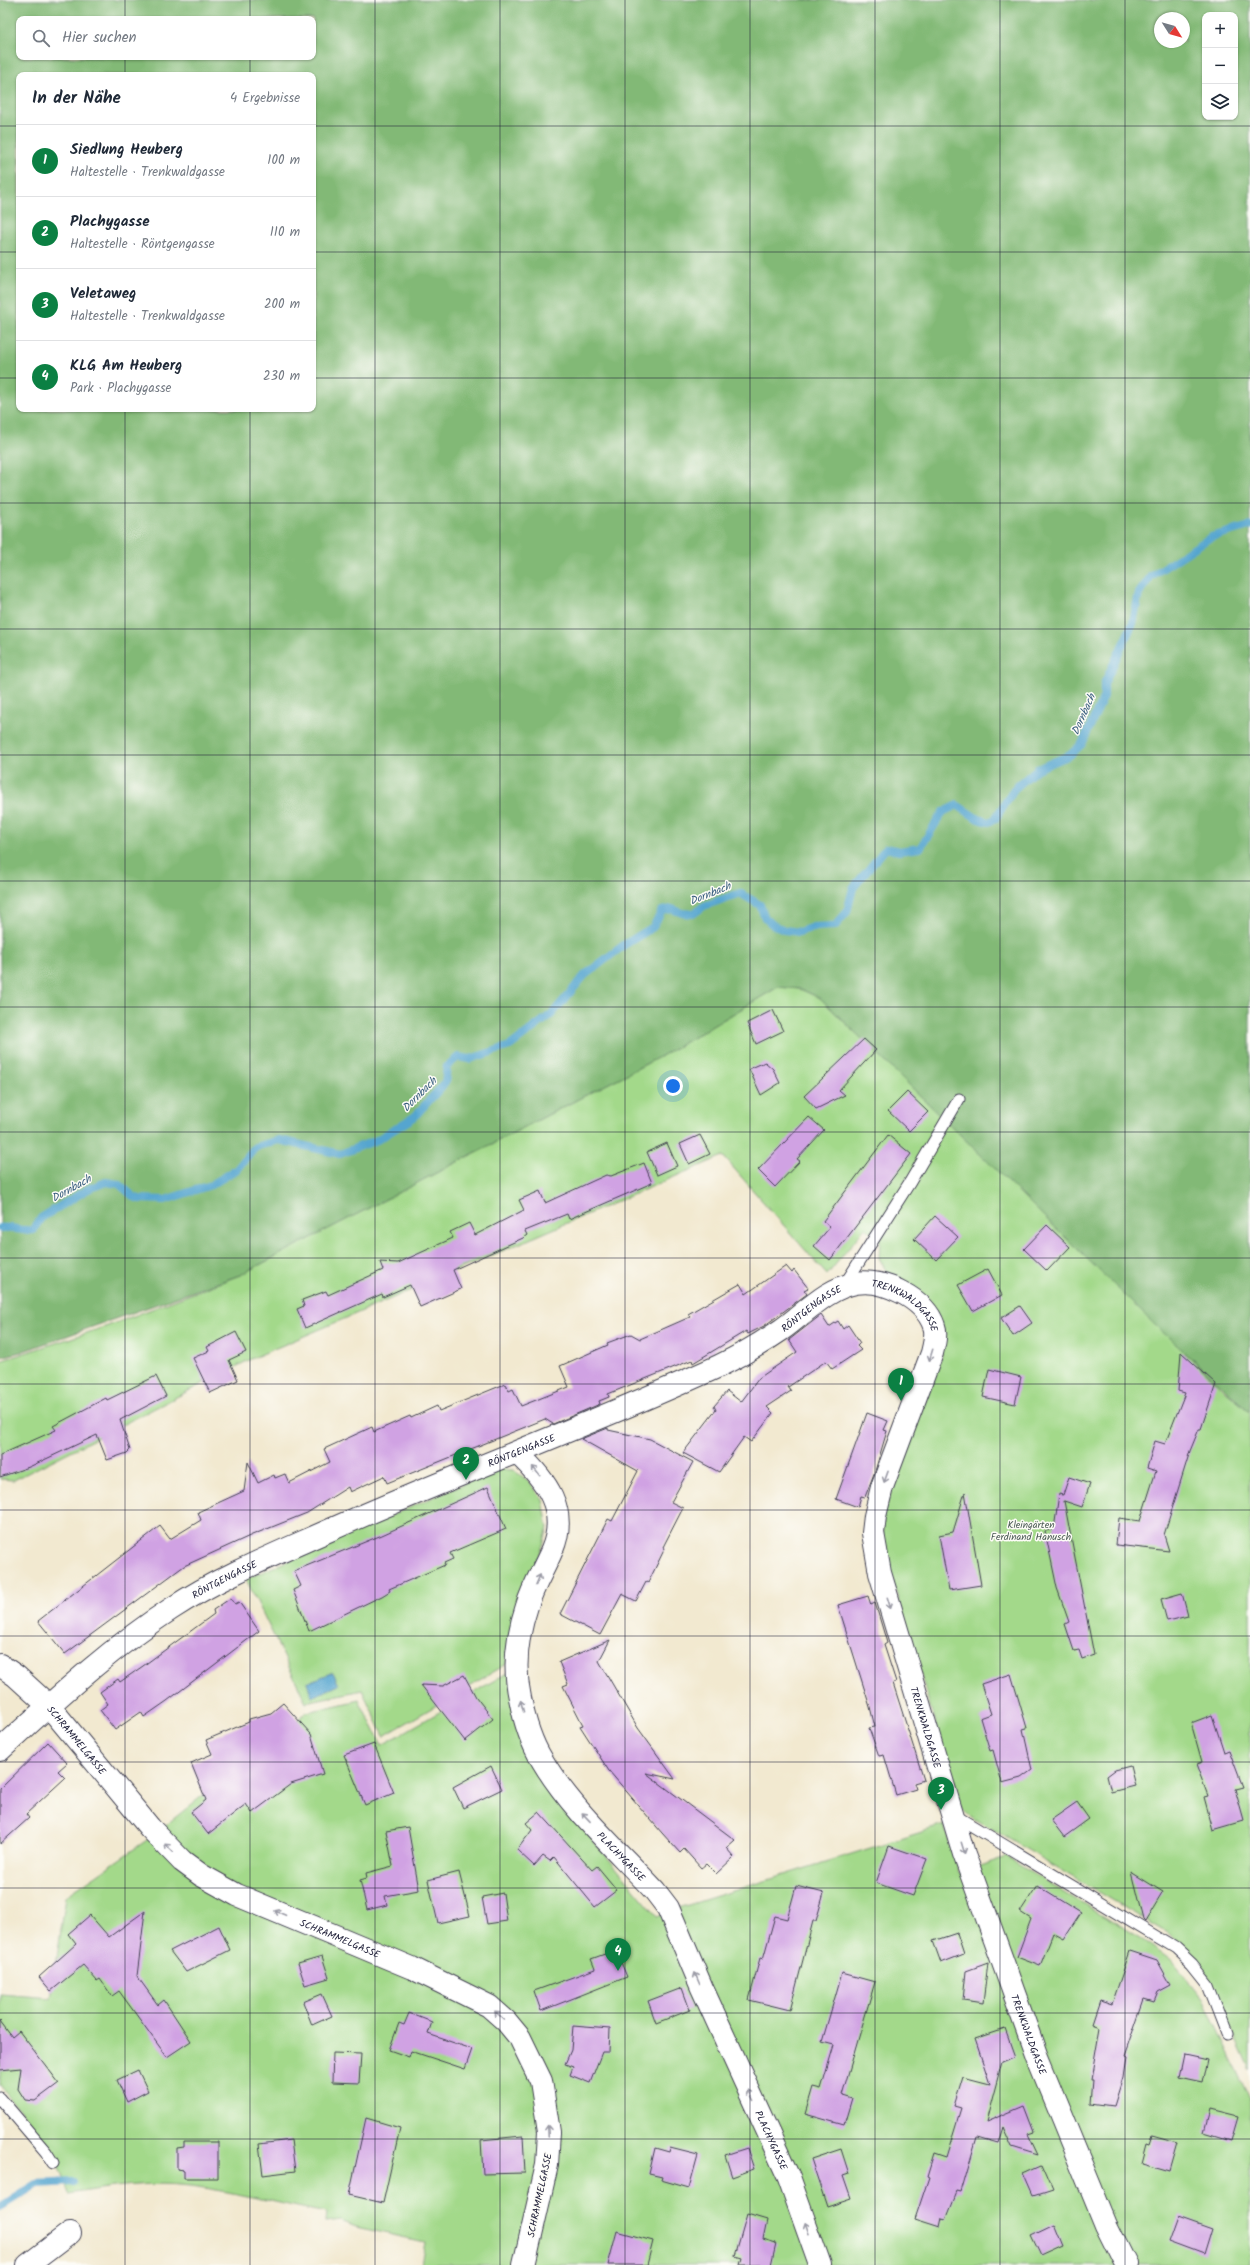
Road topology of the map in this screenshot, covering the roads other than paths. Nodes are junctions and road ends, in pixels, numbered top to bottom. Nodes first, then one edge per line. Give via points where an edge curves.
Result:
1 (959, 1099) dead end
2 (844, 1286) junction
3 (517, 1453) junction
4 (0, 1666) edge
5 (49, 1706) junction
6 (0, 1750) edge
7 (953, 1815) junction
8 (1227, 2033) dead end
9 (0, 2098) edge
10 (53, 2163) dead end
11 (70, 2233) dead end
12 (28, 2265) edge
13 (524, 2265) edge
14 (820, 2265) edge
15 (1126, 2265) edge

1 - 2 lane, RÖNTGENGASSE
2 - 3 street, RÖNTGENGASSE via 832,1292 779,1332 721,1365
2 -> 7 street, TRENKWALDGASSE via 870,1282 905,1295 923,1309 934,1326 932,1353 882,1487 873,1532 880,1573
3 - 5 street, RÖNTGENGASSE via 371,1512 208,1587 125,1640
14 -> 3 street, PLACHYGASSE via 789,2178 668,1908 655,1890 557,1784 541,1760 530,1734 520,1697 516,1662 519,1634 527,1605 552,1550 558,1518 551,1492 531,1466
4 - 5 street, SCHRAMMELGASSE via 16,1676
5 - 6 street, RÖNTGENGASSE
13 -> 5 street, SCHRAMMELGASSE via 547,2165 549,2132 541,2081 520,2038 506,2021 489,2006 433,1978 237,1895 201,1875 182,1861 150,1828
7 - 8 lane via 1175,1948 1208,1984
7 -> 15 street, TRENKWALDGASSE via 964,1854 1037,2057 1106,2225
9 - 10 lane
11 - 12 street

